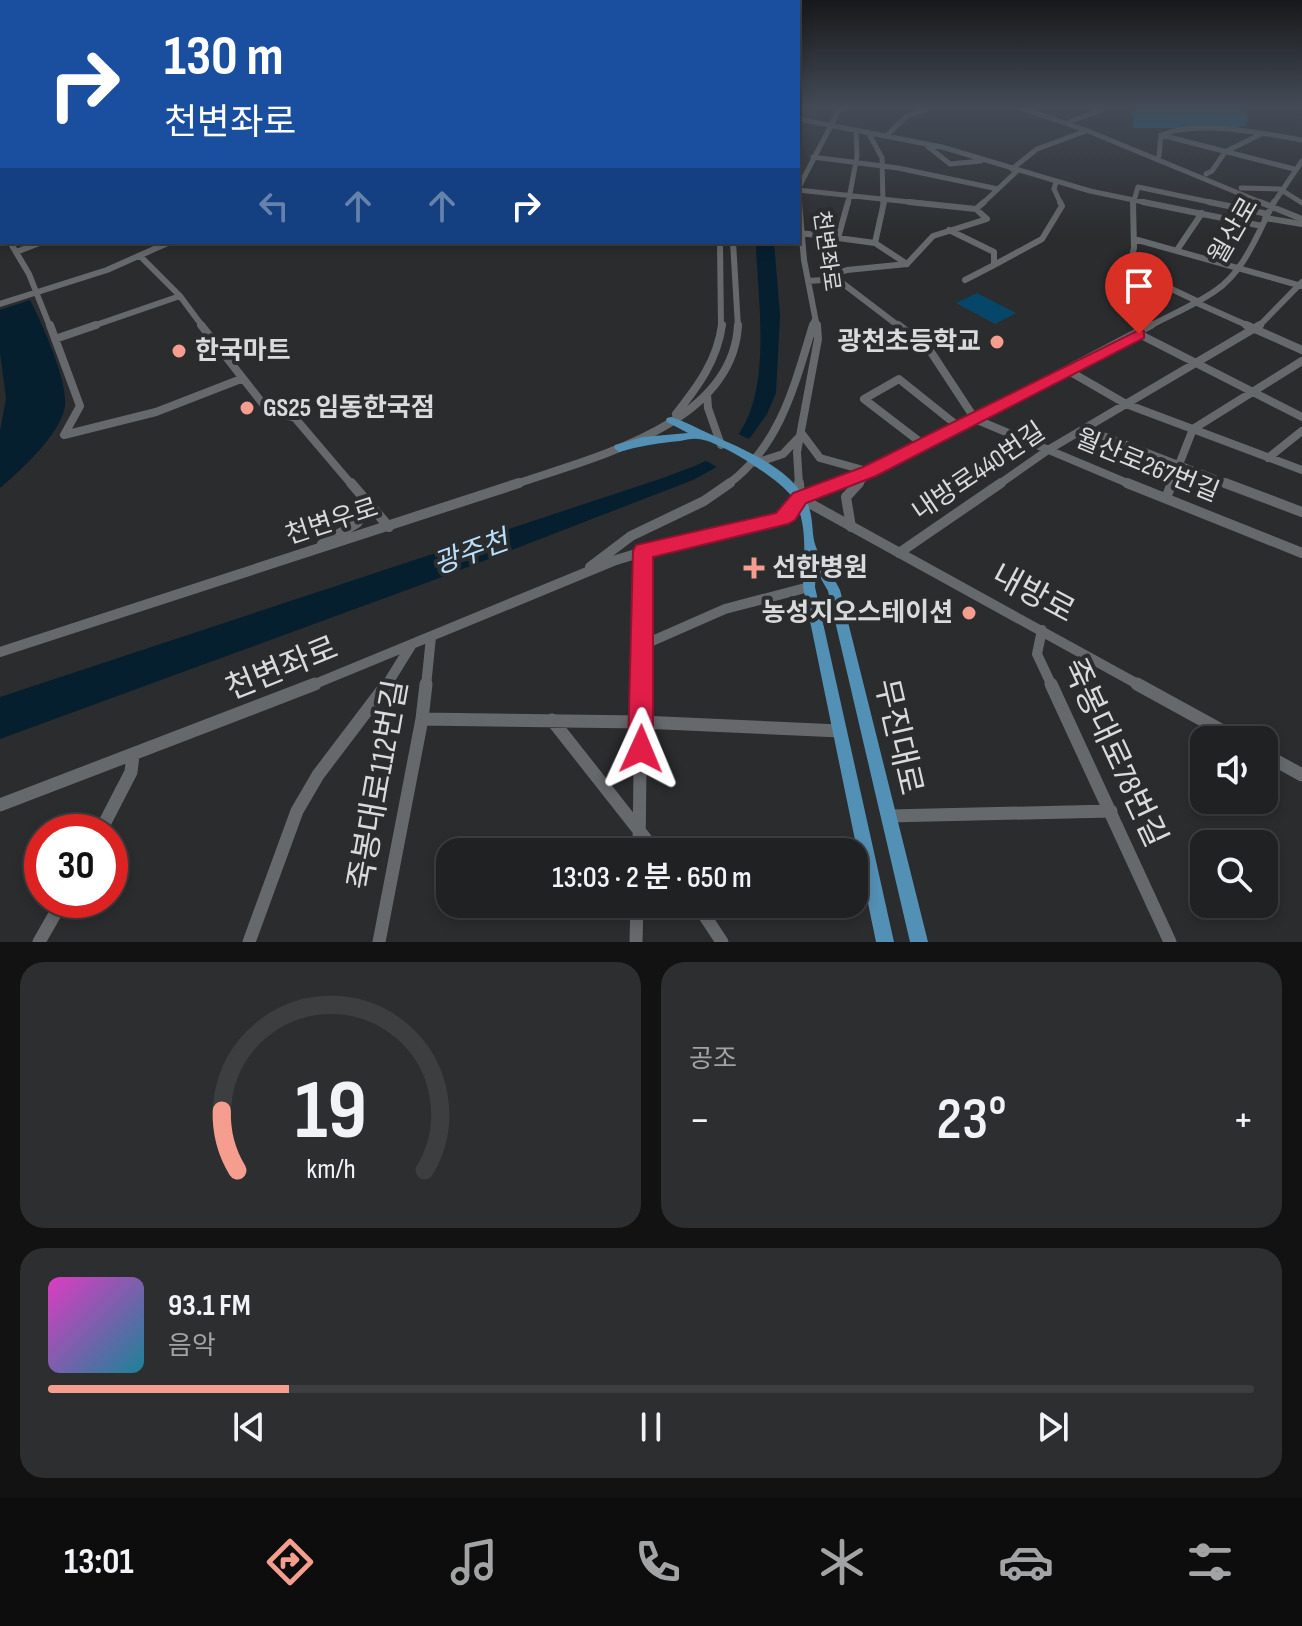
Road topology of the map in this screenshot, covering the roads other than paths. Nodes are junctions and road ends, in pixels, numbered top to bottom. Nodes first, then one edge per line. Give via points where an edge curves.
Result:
1 (817, 150) edge
2 (857, 150) edge
3 (880, 150) edge
4 (933, 150) edge
5 (949, 150) edge
6 (1036, 150) edge
7 (1135, 150) edge
8 (1144, 150) edge
9 (1160, 150) edge
10 (1218, 150) edge
11 (1230, 150) edge
12 (1226, 152) junction
13 (1159, 156) junction
14 (813, 157) junction
15 (984, 160) junction
16 (1302, 161) edge
17 (855, 162) junction
18 (886, 166) junction
19 (1294, 169) junction
20 (1015, 170) junction
21 (1206, 174) junction
22 (1056, 182) junction
23 (1220, 184) junction
24 (800, 186) edge
25 (1241, 188) junction
26 (998, 189) junction
27 (1280, 189) junction
28 (800, 190) edge
29 (849, 196) junction
30 (1133, 199) junction
31 (884, 200) junction
32 (1302, 203) edge
33 (1273, 204) junction
34 (976, 209) junction
35 (1202, 213) junction
36 (800, 219) edge
37 (1265, 219) junction
38 (1302, 219) edge
39 (949, 230) junction
40 (801, 233) junction
41 (838, 238) junction
42 (1134, 239) junction
43 (875, 243) junction
44 (11, 244) edge
45 (37, 244) edge
46 (166, 244) edge
47 (720, 244) edge
48 (733, 244) edge
49 (1177, 250) junction
50 (16, 252) junction
51 (140, 256) junction
52 (907, 264) junction
53 (994, 265) junction
54 (1239, 268) junction
55 (837, 279) junction
56 (965, 280) dead end
57 (808, 281) junction
58 (1301, 284) edge
59 (35, 293) junction
60 (180, 296) junction
61 (0, 301) edge
62 (1198, 302) junction
63 (817, 316) junction
64 (1256, 329) junction
65 (1139, 334) junction
66 (55, 339) junction
67 (1302, 350) edge
68 (1302, 361) edge
69 (1195, 364) junction
70 (1069, 371) junction
71 (241, 379) junction
72 (1252, 392) junction
73 (707, 394) junction
74 (1126, 404) junction
75 (1302, 417) edge
76 (975, 419) junction
77 (671, 420) junction
78 (959, 427) junction
79 (1085, 429) junction
80 (1193, 429) junction
81 (1302, 431) edge
82 (802, 434) junction
83 (700, 435) junction
84 (721, 445) junction
85 (924, 445) junction
86 (619, 448) junction
87 (1048, 450) junction
88 (1268, 458) junction
89 (756, 463) junction
90 (1179, 465) junction
91 (1302, 470) edge
92 (870, 472) junction
93 (800, 498) junction
94 (1166, 498) junction
95 (369, 504) junction
96 (1302, 512) edge
97 (389, 527) junction
98 (851, 527) junction
99 (811, 549) junction
100 (643, 551) junction
101 (899, 553) junction
102 (1302, 553) edge
103 (304, 554) junction
104 (581, 574) junction
105 (809, 587) junction
106 (1042, 630) junction
107 (431, 637) junction
108 (412, 644) junction
109 (643, 645) junction
110 (0, 652) edge
111 (422, 719) junction
112 (552, 720) junction
113 (641, 722) junction
114 (1214, 726) edge
115 (840, 731) junction
116 (133, 755) junction
117 (1278, 762) edge
118 (1302, 775) edge
119 (0, 805) edge
120 (1111, 811) junction
121 (109, 814) edge
122 (888, 816) junction
123 (639, 833) junction
124 (639, 838) edge
125 (643, 838) edge
126 (53, 918) edge
127 (637, 918) edge
128 (706, 918) edge
129 (39, 942) edge
130 (249, 942) edge
131 (379, 942) edge
132 (636, 942) edge
133 (722, 942) edge
134 (885, 942) edge
135 (919, 942) edge
136 (1170, 942) edge

1 - 14 street, 천변좌로
2 - 17 street
3 - 18 street
4 - 15 street via 950,164
5 - 15 street
6 - 20 street
7 - 23 street
8 - 13 street
9 - 13 street
10 - 12 street
11 - 12 street
12 - 19 street
12 - 21 street
13 - 21 street
14 - 17 street
14 - 24 street, 천변좌로
15 - 20 street
16 - 19 street, 월산로
17 - 18 street
17 - 29 street
18 - 26 street
18 - 31 street
19 - 27 street, 월산로
20 - 22 street
20 - 26 street
21 - 25 street
22 - 30 street
22 - 53 street via 1062,206 1042,239
23 - 33 street
23 - 37 street
25 - 27 street
25 - 33 street
26 - 34 street
27 - 32 street
27 - 33 street, 월산로
28 - 29 street
29 - 31 street
29 - 41 street
30 - 35 street
30 - 37 street via 1138,187
30 - 42 street
31 - 34 street
31 - 43 street
33 - 37 street, 월산로
33 - 38 street
34 - 39 street via 987,219
35 - 37 street
35 - 49 street
36 - 40 street, 천변좌로
37 - 38 street
37 - 54 street, 월산로
39 - 52 street via 933,236
39 - 53 street via 993,251
40 - 41 street
40 - 57 street, 천변좌로
41 - 43 street
42 - 49 street
42 - 62 street via 1129,269
43 - 52 street
44 - 50 street
45 - 50 street
46 - 51 street
47 - 77 street, 천변우로 via 718,348
48 - 73 street, 천변우로 via 737,341 728,371
49 - 54 street
50 - 59 street
51 - 59 street
51 - 60 street
52 - 55 street via 847,270
53 - 56 street
54 - 58 street
54 - 62 street, 월산로
55 - 57 street
55 - 76 street via 929,349
57 - 63 street, 천변좌로
58 - 64 street, 내방로440번길
59 - 61 street
59 - 66 street
60 - 66 street
60 - 71 street
62 - 64 street
62 - 65 street, 월산로
63 - 82 street, 천변좌로 via 817,355
63 - 104 street, 천변좌로 via 788,405 767,444 739,476 704,501 631,536
64 - 67 street
64 - 69 street, 내방로440번길
65 - 69 street
65 - 70 street, 월산로
66 - 71 street via 80,400 64,435 164,410
68 - 72 street
69 - 72 street
69 - 74 street, 내방로440번길
70 - 74 street
70 - 76 street, 월산로
71 - 95 street via 267,409 295,418
72 - 75 street
72 - 80 street
73 - 77 street, 천변우로
73 - 84 street
74 - 79 street, 내방로440번길
74 - 80 street
76 - 78 street, 월산로
76 - 87 street, 월산로267번길
77 - 83 main road
77 - 86 street, 천변우로
78 - 85 street, 월산로
78 - 85 street via 899,379 864,399
79 - 87 street, 내방로440번길
79 - 90 street, 내방로440번길
80 - 88 street
80 - 90 street
81 - 88 street
82 - 89 street via 783,454
82 - 92 street via 830,464
82 - 93 street, 천변좌로
83 - 84 main road
83 - 86 main road
84 - 89 main road
85 - 92 street, 월산로
86 - 97 street, 천변우로
87 - 94 street, 월산로267번길
87 - 101 street, 내방로440번길
88 - 91 street
89 - 93 main road
90 - 94 street
90 - 96 street, 내방로440번길
92 - 93 street, 월산로
92 - 98 street via 846,497
93 - 98 street, 내방로
93 - 99 main road, 무진대로
93 - 100 street, 천변좌로 via 788,515 771,523
94 - 102 street, 월산로267번길
95 - 97 street
95 - 103 street via 359,522
97 - 103 street, 천변우로
98 - 101 street, 내방로
99 - 105 main road, 무진대로
99 - 122 main road, 무진대로 via 834,590
100 - 104 street, 천변좌로
100 - 109 street
101 - 106 street, 내방로
103 - 110 street, 천변우로
104 - 107 street, 천변좌로
105 - 109 street via 725,609
105 - 115 main road, 무진대로
106 - 114 street, 내방로
106 - 120 street, 죽봉대로78번길 via 1037,654
107 - 108 street, 천변좌로
107 - 111 street, 죽봉대로112번길
108 - 116 street, 천변좌로
108 - 130 street via 400,668 305,796
109 - 113 street
111 - 112 street
111 - 131 street, 죽봉대로112번길
112 - 113 street
112 - 123 street
113 - 115 street
113 - 123 street
115 - 134 main road, 무진대로
116 - 119 street, 천변좌로
116 - 121 street via 131,772
117 - 118 street
120 - 122 street
120 - 136 street, 죽봉대로78번길
122 - 135 main road, 무진대로
123 - 124 street
123 - 125 street
126 - 129 street
127 - 132 street
128 - 133 street

